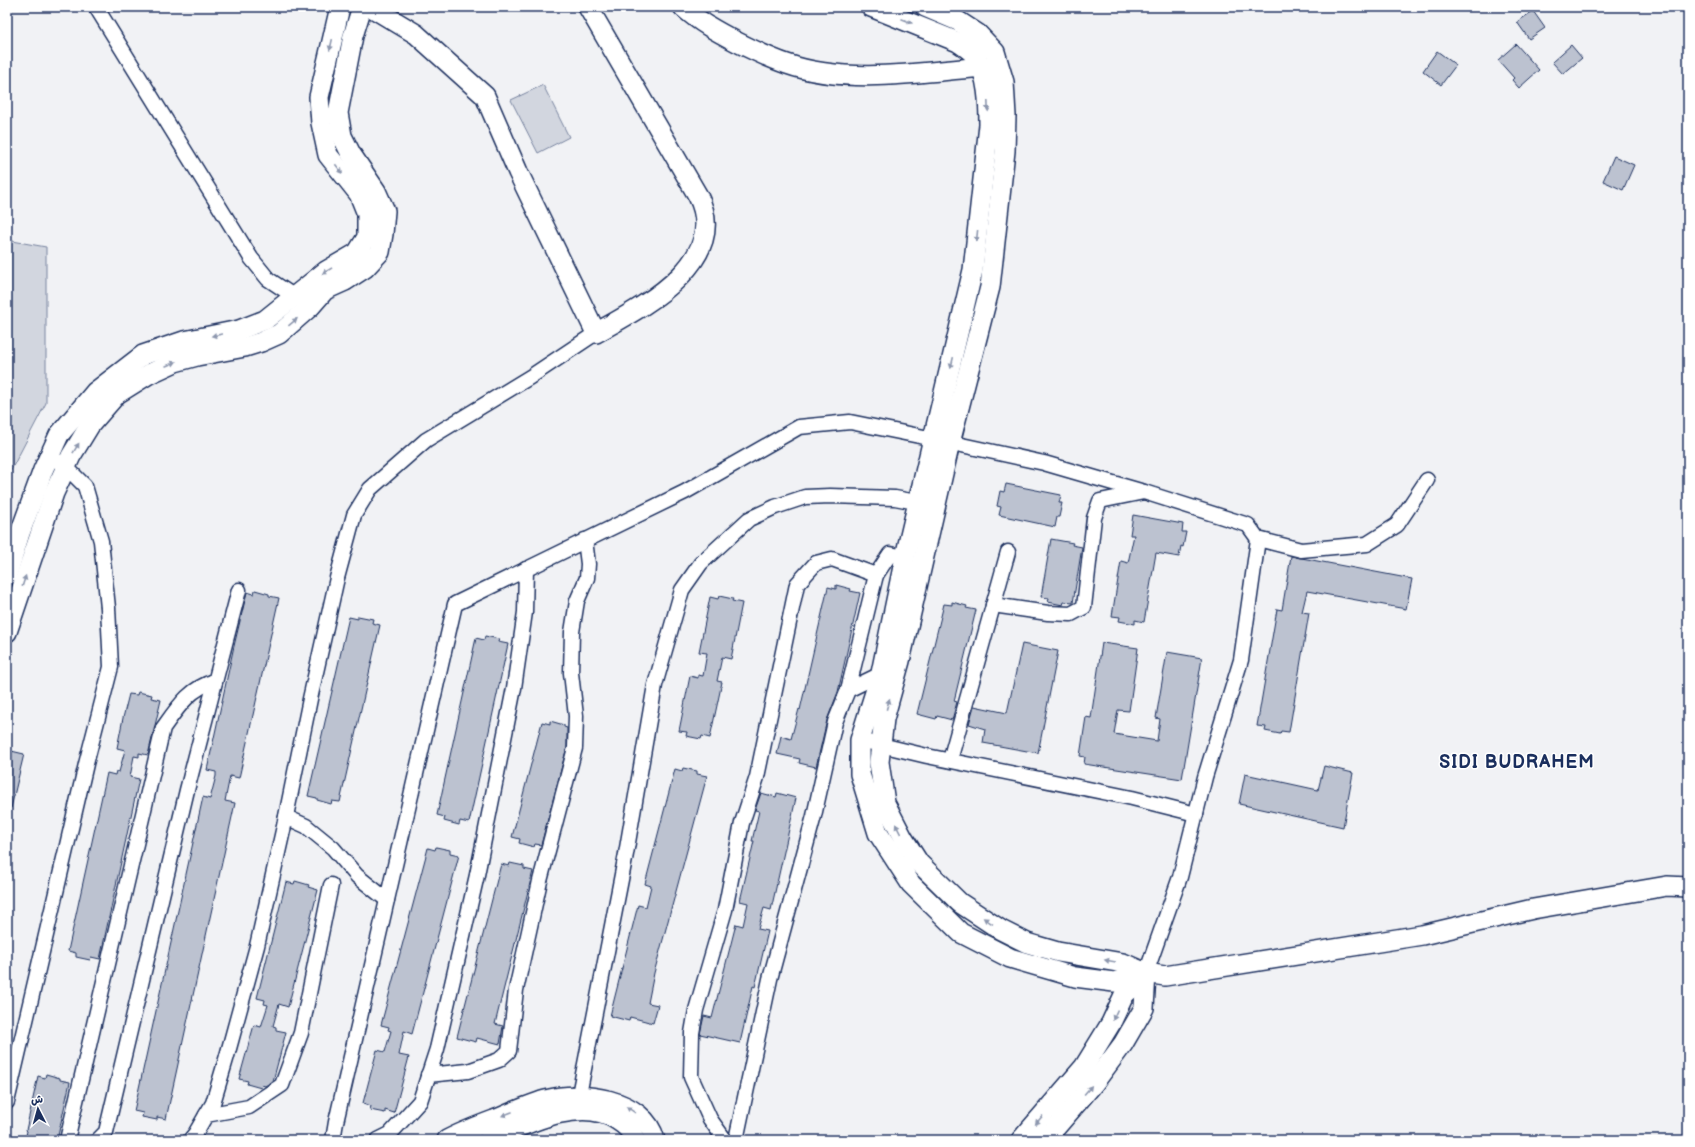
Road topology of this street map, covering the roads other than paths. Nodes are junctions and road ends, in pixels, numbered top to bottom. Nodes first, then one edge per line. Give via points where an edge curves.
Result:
1 (96, 7) edge
2 (340, 7) edge
3 (362, 7) edge
4 (371, 7) edge
5 (588, 7) edge
6 (683, 7) edge
7 (871, 7) edge
8 (925, 7) edge
9 (990, 66) junction
10 (294, 297) junction
11 (311, 306) junction
12 (596, 333) junction
13 (942, 441) junction
14 (50, 456) junction
15 (66, 467) junction
16 (1427, 480) dead end
17 (1144, 492) junction
18 (927, 504) junction
19 (1258, 539) junction
20 (585, 540) junction
21 (1008, 552) dead end
22 (905, 557) junction
23 (526, 569) junction
24 (7, 575) edge
25 (876, 575) junction
26 (239, 590) dead end
27 (993, 605) junction
28 (7, 632) edge
29 (889, 672) junction
30 (216, 681) junction
31 (848, 690) junction
32 (860, 740) junction
33 (881, 744) junction
34 (950, 760) junction
35 (1196, 814) junction
36 (286, 817) junction
37 (331, 885) dead end
38 (1688, 887) edge
39 (387, 900) junction
40 (1146, 973) junction
41 (428, 1075) junction
42 (7, 1102) edge
43 (577, 1103) junction
44 (206, 1115) junction
45 (67, 1140) edge
46 (98, 1140) edge
47 (190, 1140) edge
48 (333, 1140) edge
49 (378, 1140) edge
50 (447, 1140) edge
51 (489, 1140) edge
52 (635, 1140) edge
53 (655, 1140) edge
54 (725, 1140) edge
55 (736, 1140) edge
56 (1021, 1140) edge
57 (1044, 1140) edge

1 - 10 street via 251,258 268,279
2 -> 10 street via 319,97 321,123 328,155 359,194 367,214 367,237 357,253 326,271
3 - 11 street via 353,36 338,113 342,136 376,191 385,211 380,252 365,268 325,290
4 - 12 street via 416,34 484,96
5 - 12 street via 698,196 705,220 700,247 678,278 659,295
6 - 9 street via 708,27 760,54 788,65 811,70 832,74 889,75
7 -> 9 street via 958,42
8 - 9 street via 958,21 978,34 995,52
9 - 13 street via 1004,82 1006,116 1005,151 990,287
10 - 11 street
10 -> 14 street via 266,320 239,330 184,341 143,355 94,392 59,435
15 -> 11 street via 90,425 117,394 149,374 175,362 245,347 279,334
12 - 36 street via 530,377 426,440 370,489 354,515 335,586
13 - 17 street via 1044,463
13 - 18 street
13 - 20 street via 850,422 799,427 685,492
14 - 15 street
14 - 24 street via 20,533
28 -> 15 street via 54,493
15 - 42 street via 85,486 101,541 108,608 110,667
16 - 19 street via 1397,525 1366,544 1302,550
17 - 19 street via 1248,525
17 - 27 street via 1100,501 1094,518 1084,608 1071,614
18 - 22 street
18 - 29 street
18 - 43 street via 895,498 830,496 805,497 775,507 749,519 701,562 682,590 656,685
19 - 35 street via 1241,660
20 - 23 street
20 - 41 street via 587,578 577,601 572,632 571,673 576,716 575,748 540,881 516,990 510,1051 499,1060 468,1071
21 - 27 street
22 - 25 street via 890,554
22 - 29 street
23 - 39 street via 455,604
23 - 41 street via 525,612 495,788 439,1042
25 - 31 street
25 - 54 street via 832,559 816,563 797,584 757,776 742,823 725,910 696,1010 692,1033 691,1077 710,1119
26 - 30 street
27 - 34 street
29 - 31 street
29 - 32 street
33 -> 29 street
30 - 45 street via 204,684 181,702 163,728
30 - 46 street via 187,790 106,1132
31 - 55 street via 835,722 814,816 770,979
32 - 33 street
32 - 40 street via 860,774 878,833 911,884 961,933 1010,958 1075,977 1114,982
33 - 34 street
40 -> 33 street via 1123,963 1058,952 1027,942 1001,930 960,903 919,863 885,802 879,762
34 - 35 street
35 - 40 street via 1180,877
36 - 39 street via 306,826 334,848 357,876
36 - 44 street via 257,946 228,1056 213,1103
37 - 44 street via 301,1033 282,1085 249,1107
38 - 40 street via 1667,886 1533,909 1415,937 1165,976
39 - 48 street
40 -> 56 street via 1124,995 1111,1023 1084,1067
57 -> 40 street via 1094,1083 1123,1044 1144,1008
41 - 49 street via 420,1101 390,1134
43 -> 50 street via 546,1099
43 - 51 street
43 - 52 street via 593,1111 610,1114 626,1126
53 -> 43 street via 644,1119 630,1108 602,1098
44 - 47 street

